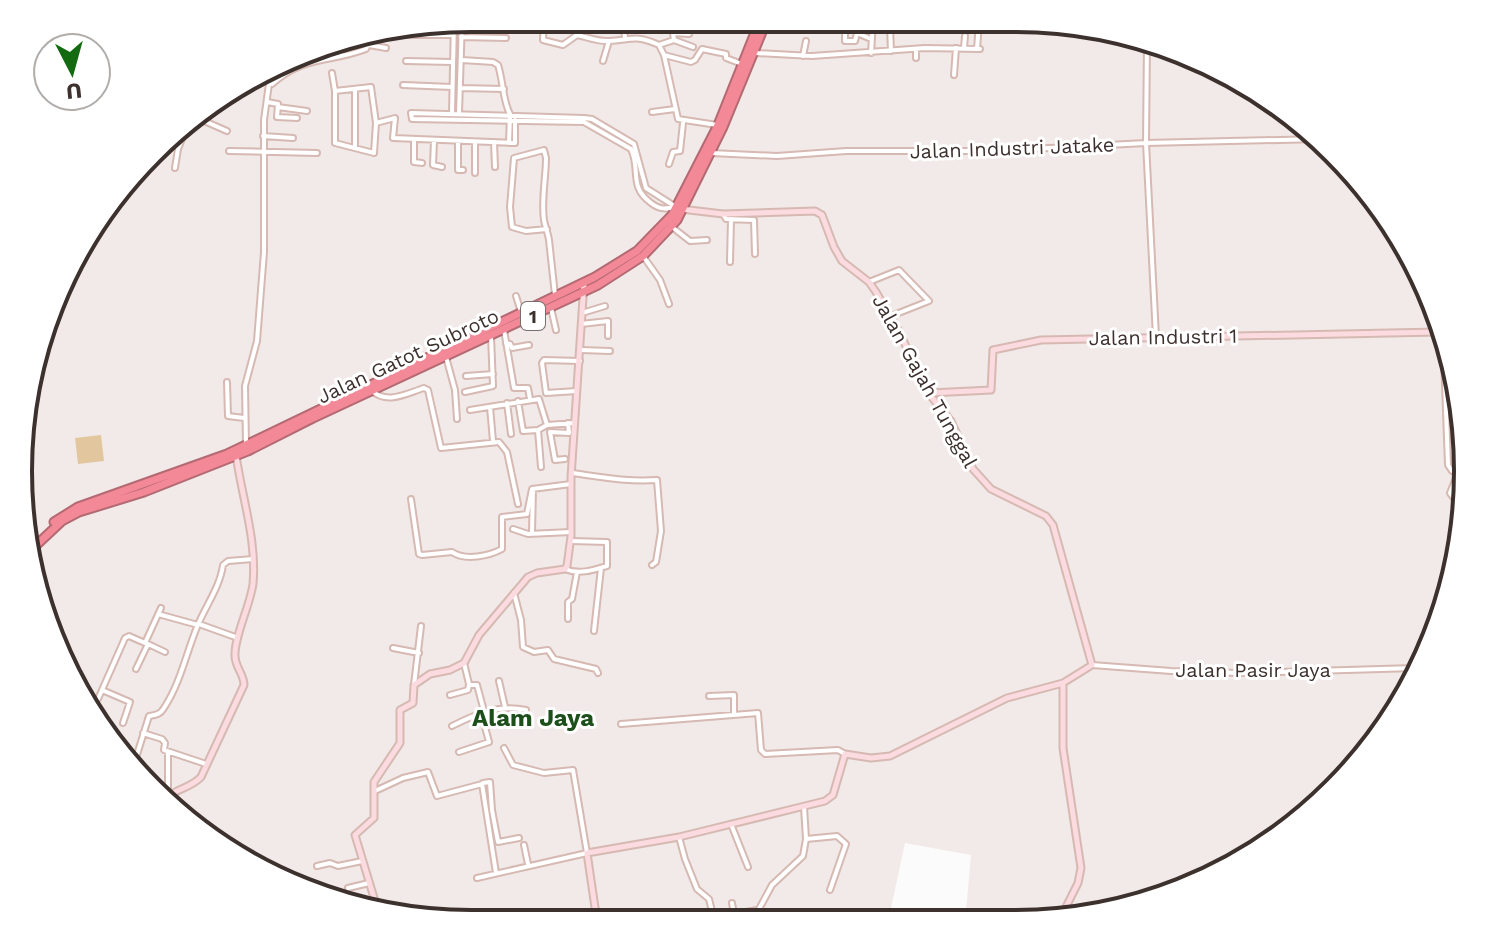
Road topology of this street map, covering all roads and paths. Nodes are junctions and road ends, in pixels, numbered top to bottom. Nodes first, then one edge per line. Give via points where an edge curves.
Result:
1 (461, 32) edge
2 (544, 32) edge
3 (578, 32) edge
4 (624, 32) edge
5 (755, 32) edge
6 (762, 32) edge
7 (845, 32) edge
8 (872, 32) edge
9 (890, 32) edge
10 (979, 32) edge
11 (857, 33) joint
12 (689, 34) dead end
13 (423, 35) edge
14 (453, 35) joint
15 (577, 35) junction
16 (965, 36) dead end
17 (461, 37) junction
18 (625, 37) junction
19 (506, 38) dead end
20 (871, 39) junction
21 (674, 40) junction
22 (609, 41) junction
23 (806, 41) dead end
24 (369, 45) joint
25 (659, 45) junction
26 (693, 47) dead end
27 (386, 48) dead end
28 (956, 48) junction
29 (964, 48) junction
30 (916, 49) junction
31 (891, 51) junction
32 (342, 52) edge
33 (1147, 52) edge
34 (754, 53) junction
35 (871, 53) junction
36 (341, 55) junction
37 (664, 55) junction
38 (803, 56) junction
39 (323, 57) edge
40 (916, 58) dead end
41 (462, 60) junction
42 (406, 61) dead end
43 (603, 61) dead end
44 (452, 62) junction
45 (742, 64) junction
46 (304, 65) edge
47 (332, 73) dead end
48 (954, 75) dead end
49 (271, 80) edge
50 (266, 83) edge
51 (271, 84) junction
52 (403, 85) dead end
53 (452, 87) junction
54 (460, 88) junction
55 (355, 89) junction
56 (504, 89) junction
57 (335, 91) junction
58 (267, 102) junction
59 (278, 107) junction
60 (675, 109) junction
61 (307, 111) dead end
62 (652, 112) dead end
63 (452, 113) junction
64 (459, 113) junction
65 (508, 116) junction
66 (297, 118) dead end
67 (458, 120) junction
68 (591, 121) junction
69 (206, 122) edge
70 (683, 122) junction
71 (376, 123) junction
72 (720, 126) junction
73 (227, 131) dead end
74 (263, 136) junction
75 (293, 138) dead end
76 (414, 139) junction
77 (1302, 139) edge
78 (434, 140) junction
79 (458, 141) junction
80 (181, 142) edge
81 (475, 142) junction
82 (494, 142) junction
83 (1146, 143) junction
84 (355, 148) junction
85 (229, 151) dead end
86 (263, 152) junction
87 (707, 152) junction
88 (317, 153) dead end
89 (422, 163) dead end
90 (669, 164) dead end
91 (442, 167) dead end
92 (495, 167) dead end
93 (175, 168) dead end
94 (463, 170) dead end
95 (475, 173) dead end
96 (662, 199) junction
97 (657, 208) junction
98 (680, 209) junction
99 (723, 214) junction
100 (731, 219) junction
101 (672, 227) junction
102 (547, 229) junction
103 (707, 240) dead end
104 (755, 254) dead end
105 (643, 256) junction
106 (730, 262) dead end
107 (869, 282) junction
108 (584, 287) junction
109 (516, 296) dead end
110 (554, 303) junction
111 (669, 304) dead end
112 (605, 306) dead end
113 (521, 312) junction
114 (582, 313) junction
115 (891, 316) junction
116 (581, 324) junction
117 (504, 330) junction
118 (556, 330) dead end
119 (1432, 332) edge
120 (491, 336) junction
121 (608, 336) dead end
122 (1156, 337) junction
123 (506, 343) junction
124 (529, 345) dead end
125 (581, 350) junction
126 (610, 351) dead end
127 (446, 357) junction
128 (580, 361) junction
129 (493, 374) junction
130 (466, 376) dead end
131 (1445, 380) edge
132 (227, 382) dead end
133 (366, 389) junction
134 (577, 391) junction
135 (465, 392) dead end
136 (930, 393) junction
137 (530, 399) junction
138 (518, 401) junction
139 (507, 403) junction
140 (490, 406) junction
141 (470, 410) dead end
142 (244, 418) junction
143 (457, 419) dead end
144 (571, 423) junction
145 (547, 425) junction
146 (538, 432) junction
147 (550, 432) junction
148 (511, 434) dead end
149 (493, 441) junction
150 (247, 448) junction
151 (235, 453) junction
152 (565, 459) dead end
153 (541, 467) dead end
154 (1454, 471) edge
155 (572, 473) junction
156 (571, 484) junction
157 (533, 489) junction
158 (411, 499) dead end
159 (518, 504) dead end
160 (513, 529) dead end
161 (571, 532) junction
162 (532, 533) junction
163 (37, 537) edge
164 (571, 541) junction
165 (38, 543) edge
166 (253, 559) junction
167 (652, 565) dead end
168 (601, 568) junction
169 (565, 569) junction
170 (577, 572) junction
171 (514, 593) junction
172 (568, 619) dead end
173 (198, 624) junction
174 (421, 626) dead end
175 (594, 631) dead end
176 (239, 638) junction
177 (146, 643) junction
178 (393, 648) dead end
179 (165, 652) dead end
180 (419, 653) junction
181 (464, 663) junction
182 (1092, 665) junction
183 (1407, 668) edge
184 (136, 669) dead end
185 (598, 673) dead end
186 (499, 681) dead end
187 (1063, 683) junction
188 (414, 685) junction
189 (469, 685) junction
190 (102, 690) junction
191 (450, 695) dead end
192 (709, 696) dead end
193 (97, 699) edge
194 (505, 707) junction
195 (526, 710) dead end
196 (483, 712) junction
197 (734, 715) junction
198 (123, 723) dead end
199 (621, 724) dead end
200 (452, 726) dead end
201 (143, 733) junction
202 (504, 748) dead end
203 (168, 752) junction
204 (459, 752) dead end
205 (135, 753) edge
206 (845, 754) junction
207 (206, 764) junction
208 (482, 784) junction
209 (168, 788) edge
210 (373, 791) junction
211 (173, 793) edge
212 (804, 807) junction
213 (731, 824) junction
214 (679, 837) junction
215 (519, 838) dead end
216 (806, 839) junction
217 (524, 845) dead end
218 (587, 853) junction
219 (362, 861) junction
220 (528, 864) junction
221 (317, 866) dead end
222 (748, 867) dead end
223 (496, 873) junction
224 (477, 878) dead end
225 (369, 883) junction
226 (348, 888) dead end
227 (830, 890) dead end
228 (374, 899) edge
229 (732, 903) dead end
230 (1066, 907) edge
231 (595, 910) edge
232 (712, 910) edge
233 (733, 910) edge
234 (757, 910) edge

1 - 17 street
2 - 15 street via 544,41 563,45
3 - 15 street
4 - 18 street
5 - 45 highway, Jalan Gatot Subroto / 1
6 - 34 highway, Jalan Gatot Subroto / 1
7 - 11 street via 845,41 855,41
8 - 20 street
9 - 31 street
10 - 29 street via 978,49
11 - 20 street
12 - 21 street via 673,33
13 - 14 street
14 - 44 street
15 - 22 street
16 - 29 street
17 - 19 street
17 - 41 street
18 - 22 street
18 - 25 street
20 - 35 street
21 - 25 street
21 - 26 street
22 - 43 street
23 - 38 street
24 - 27 street
24 - 36 street
25 - 37 street
28 - 29 street
28 - 30 street
28 - 48 street
30 - 31 street
30 - 40 street
31 - 35 street
32 - 36 street
33 - 83 street
34 - 38 street
34 - 72 highway, Jalan Gatot Subroto / 1
35 - 38 street
36 - 39 street
37 - 45 street via 691,62 702,49 720,51
37 - 60 street
41 - 54 street
41 - 56 street via 495,62
42 - 44 street
44 - 53 street
45 - 72 highway, Jalan Gatot Subroto / 1
46 - 51 street
47 - 57 street
49 - 51 street
50 - 51 street
51 - 58 street
52 - 53 street
53 - 63 street
54 - 56 street
54 - 64 street
55 - 57 street
55 - 71 street via 371,87
55 - 84 street
56 - 65 street
57 - 84 street via 335,143
58 - 59 street
58 - 74 street
59 - 61 street
59 - 66 street via 276,116
60 - 62 street
60 - 70 street
63 - 64 street
63 - 67 street via 412,112 411,119
64 - 65 street
64 - 67 street
65 - 67 street
65 - 68 street
65 - 82 street via 515,143
68 - 96 street via 634,144 646,188
68 - 97 street via 631,149 636,185
69 - 73 street
70 - 72 street
70 - 90 street via 680,151 673,152
71 - 76 street via 395,118 393,138
71 - 84 street via 374,153
72 - 87 highway, Jalan Gatot Subroto / 1
74 - 75 street
74 - 86 street
76 - 78 street
76 - 89 street via 414,162
77 - 83 street, Jalan Industri Jatake
78 - 79 street
78 - 91 street via 433,165
79 - 81 street
79 - 94 street via 458,170
80 - 93 street
81 - 82 street
81 - 95 street
82 - 92 street
83 - 87 street, Jalan Industri Jatake via 777,156
83 - 122 street
85 - 86 street
86 - 88 street
86 - 142 street via 264,252
87 - 98 highway, Jalan Gatot Subroto / 1
87 - 98 highway, Jalan Gatot Subroto / 1
96 - 97 street
96 - 98 street
97 - 98 street
98 - 99 street, Jalan Gajah Tunggal
98 - 101 highway, Jalan Gatot Subroto / 1
98 - 108 highway, Jalan Gatot Subroto / 1 via 637,251
99 - 100 street
99 - 107 street, Jalan Gajah Tunggal via 819,213 842,261
100 - 104 street via 754,220
100 - 106 street
101 - 103 street via 689,240
101 - 105 highway, Jalan Gatot Subroto / 1
102 - 102 street via 544,218 544,150 514,158 510,207 512,227
102 - 110 street
105 - 108 highway, Jalan Gatot Subroto / 1
105 - 111 street
107 - 115 street, Jalan Gajah Tunggal
107 - 115 street via 899,270 929,301
108 - 110 highway, Jalan Gatot Subroto / 1
108 - 114 street
109 - 113 street
110 - 113 highway, Jalan Gatot Subroto / 1
110 - 117 highway, Jalan Gatot Subroto / 1
110 - 118 street
112 - 114 street
113 - 133 highway, Jalan Gatot Subroto / 1
114 - 116 street
115 - 136 street, Jalan Gajah Tunggal
116 - 121 street via 608,321
116 - 125 street
117 - 120 highway, Jalan Gatot Subroto / 1
117 - 123 street
119 - 122 street, Jalan Industri 1
120 - 127 highway, Jalan Gatot Subroto / 1
120 - 129 street
122 - 136 street, Jalan Industri 1 via 1041,340 996,349 991,352 991,390
123 - 124 street via 511,348
123 - 137 street via 514,388 528,388
125 - 126 street
125 - 128 street
127 - 133 highway, Jalan Gatot Subroto / 1
127 - 143 street
128 - 134 street
128 - 134 street via 542,363 546,393
129 - 130 street
129 - 135 street via 492,387
131 - 154 street via 1448,465
132 - 142 street via 228,416
133 - 149 street via 387,399 427,388 441,448
133 - 150 highway, Jalan Gatot Subroto / 1
134 - 144 street
136 - 182 street, Jalan Gajah Tunggal via 953,424 979,477 1053,525
137 - 138 street
137 - 145 street via 540,399
138 - 139 street
138 - 146 street via 523,430
139 - 140 street
139 - 148 street
140 - 141 street
140 - 149 street
142 - 150 street
144 - 145 street
144 - 147 street via 569,433
144 - 155 street
145 - 146 street
146 - 147 street
146 - 153 street
147 - 152 street via 555,460
149 - 159 street via 506,449
150 - 151 highway, Jalan Gatot Subroto / 1
151 - 163 highway, Jalan Gatot Subroto / 1 via 78,507
151 - 165 highway, Jalan Gatot Subroto / 1 via 144,492 79,512
151 - 166 street
155 - 156 street
155 - 167 street via 621,482 657,480 661,544
156 - 157 street
156 - 161 street
157 - 158 street via 527,514 502,517 502,549 466,557 452,552 419,554
157 - 162 street
160 - 162 street
161 - 162 street
161 - 164 street
164 - 168 street via 607,542 607,566
164 - 169 street
166 - 173 street via 224,563
166 - 176 street via 252,591
168 - 170 street
168 - 175 street
169 - 170 street
169 - 171 street via 532,575
170 - 172 street
171 - 181 street via 479,635
171 - 185 street via 523,647 548,650 554,659
173 - 176 street
173 - 177 street via 160,611
173 - 201 street via 176,686 159,714 149,716
174 - 180 street
176 - 207 street via 235,658 244,685
177 - 179 street
177 - 184 street
177 - 190 street via 125,638
178 - 180 street
180 - 188 street
181 - 188 street
181 - 189 street
182 - 183 street, Jalan Pasir Jaya via 1240,673
182 - 187 street
186 - 194 street
187 - 206 street via 1007,698 890,756
187 - 230 street via 1063,748 1081,868
188 - 210 street via 413,702 400,710 399,747
189 - 191 street
189 - 196 street via 477,685
190 - 193 street
190 - 198 street via 130,702
192 - 197 street via 734,695
194 - 195 street
194 - 196 street
196 - 200 street
196 - 204 street via 489,742
197 - 199 street
197 - 206 street via 758,713 765,754
201 - 203 street via 162,739
201 - 205 street
202 - 218 street via 513,765 544,773 573,770
203 - 207 street
203 - 209 street
206 - 212 street via 831,797
207 - 211 street via 199,780
208 - 210 street via 437,796 428,772
208 - 215 street via 490,782 498,842
208 - 223 street
210 - 219 street via 374,818 355,835
212 - 213 street
212 - 216 street
213 - 214 street
213 - 222 street
214 - 218 street
214 - 232 street via 697,889 709,899
216 - 227 street via 837,836 846,844
216 - 234 street via 803,856 772,885
217 - 220 street
218 - 220 street
218 - 231 street
219 - 221 street
219 - 225 street
220 - 223 street
223 - 224 street
225 - 226 street
225 - 228 street
229 - 233 street

